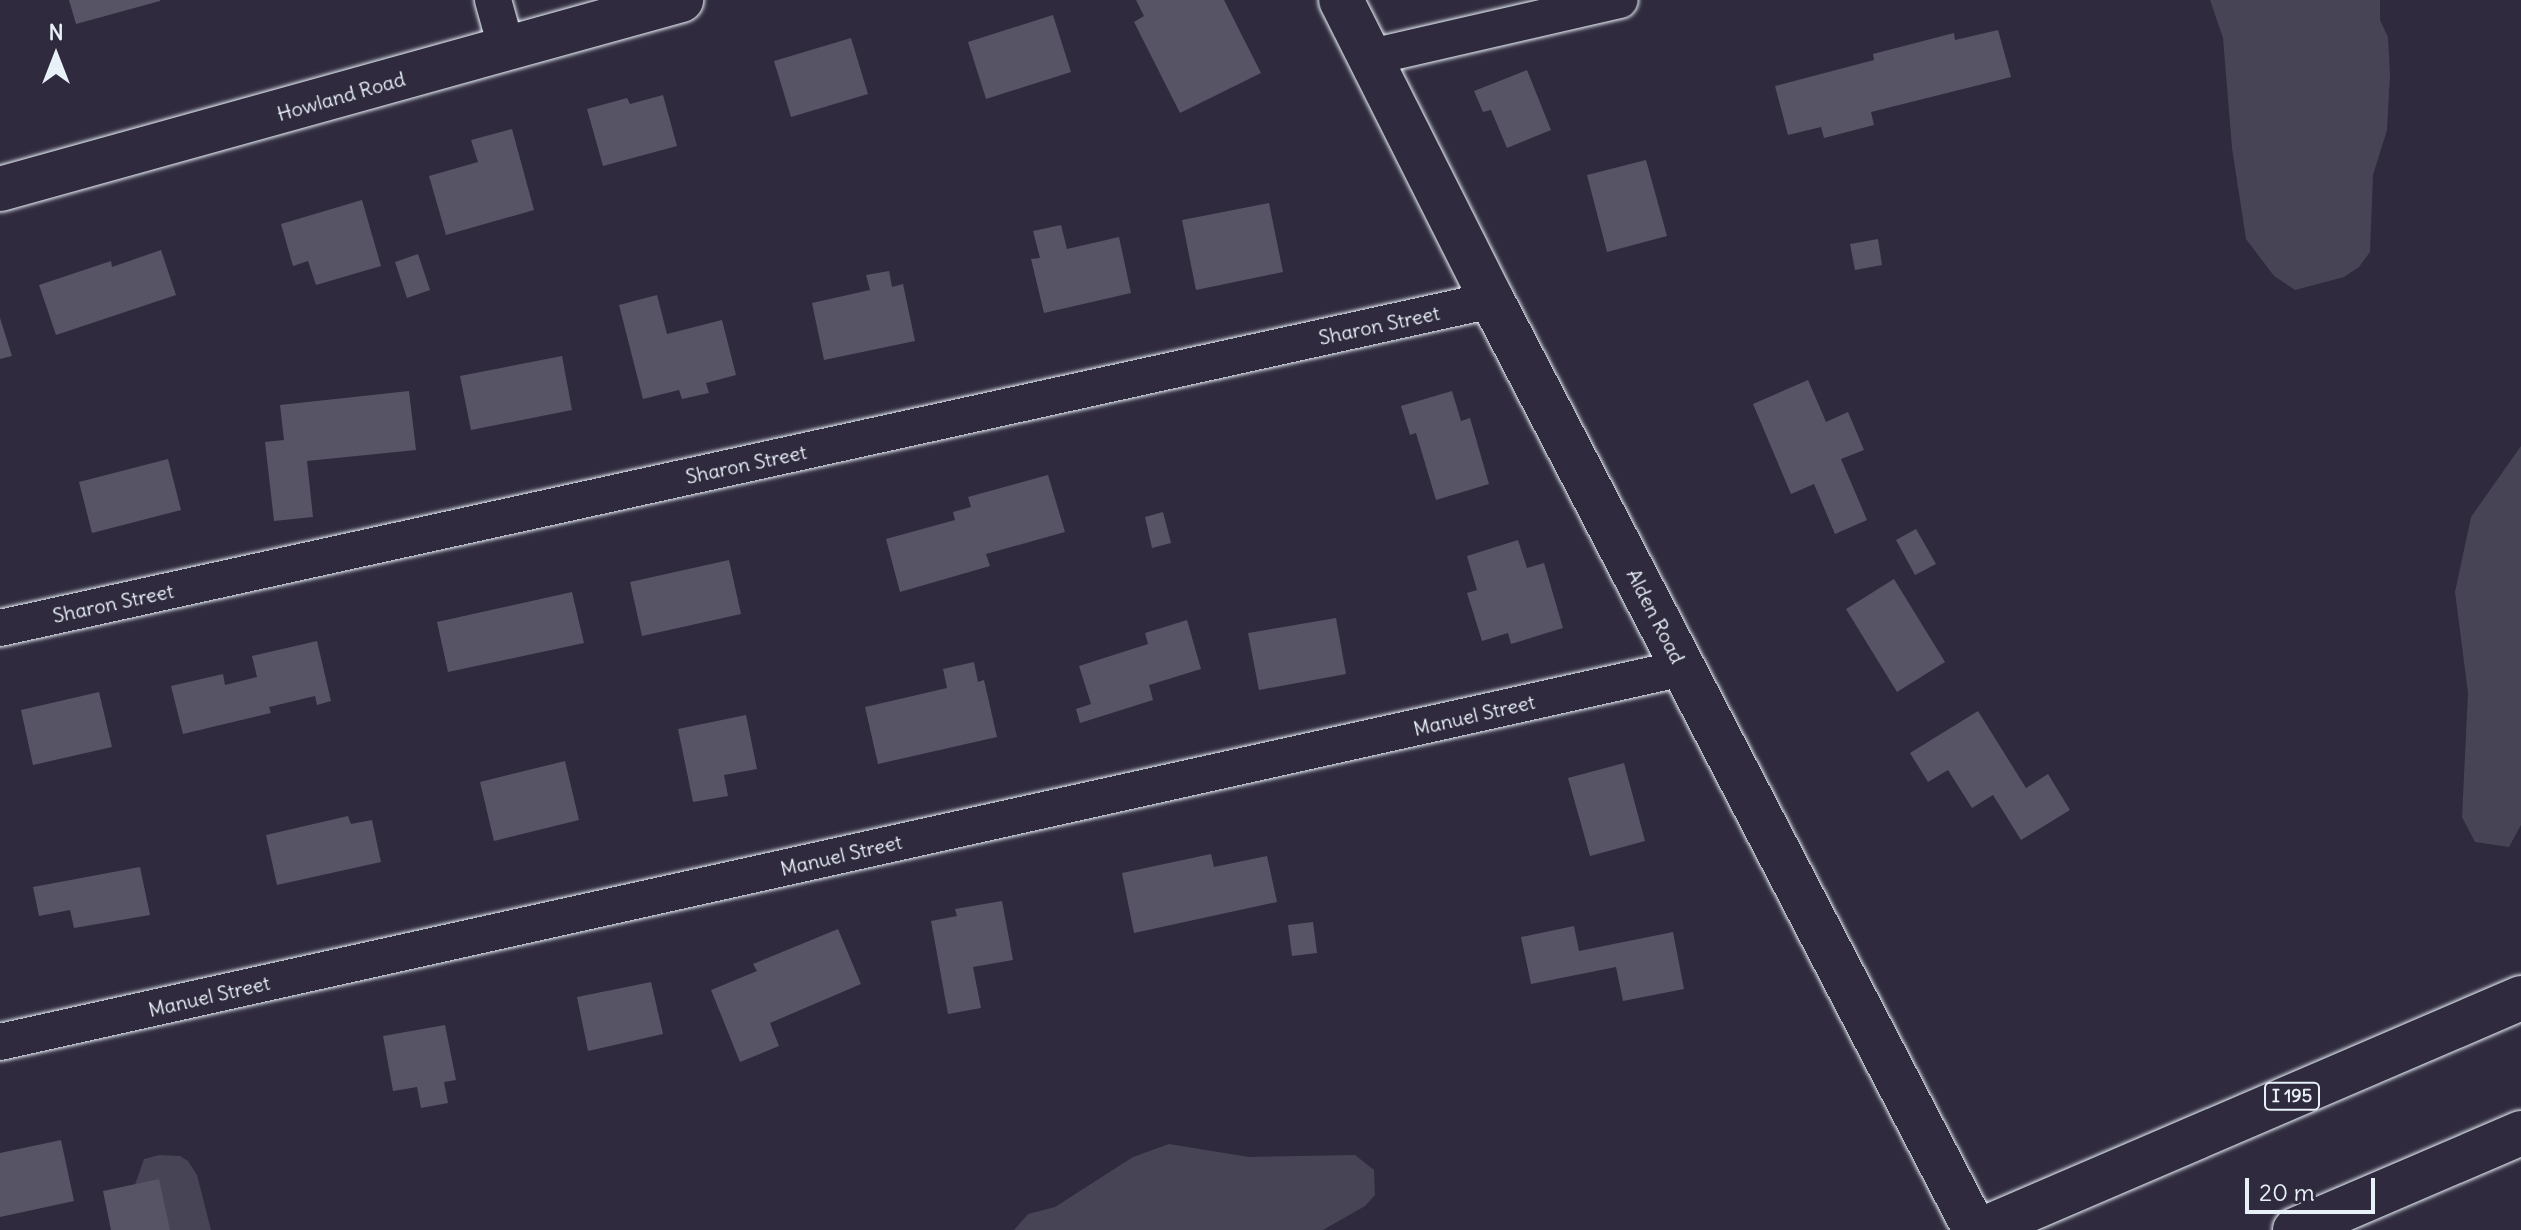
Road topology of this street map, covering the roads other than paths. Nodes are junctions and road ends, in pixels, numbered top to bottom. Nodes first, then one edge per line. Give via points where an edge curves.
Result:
1 (493, 0) edge
2 (681, 0) edge
3 (1341, 0) edge
4 (1620, 0) edge
5 (507, 50) junction
6 (1371, 57) junction
7 (0, 189) edge
8 (1492, 300) junction
9 (0, 628) edge
10 (1683, 668) junction
11 (2521, 998) edge
12 (0, 1042) edge
13 (2521, 1133) edge
14 (1975, 1230) edge
15 (1981, 1230) edge
16 (2295, 1230) edge

1 - 5 street
2 - 5 main road, Howland Road
3 - 6 main road, Alden Road
4 - 6 street
5 - 7 main road, Howland Road
6 - 8 main road, Alden Road
8 - 9 street, Sharon Street
8 - 10 main road, Alden Road
10 - 12 street, Manuel Street
10 - 14 main road, Alden Road
11 - 15 main road, I 195
13 - 16 main road

